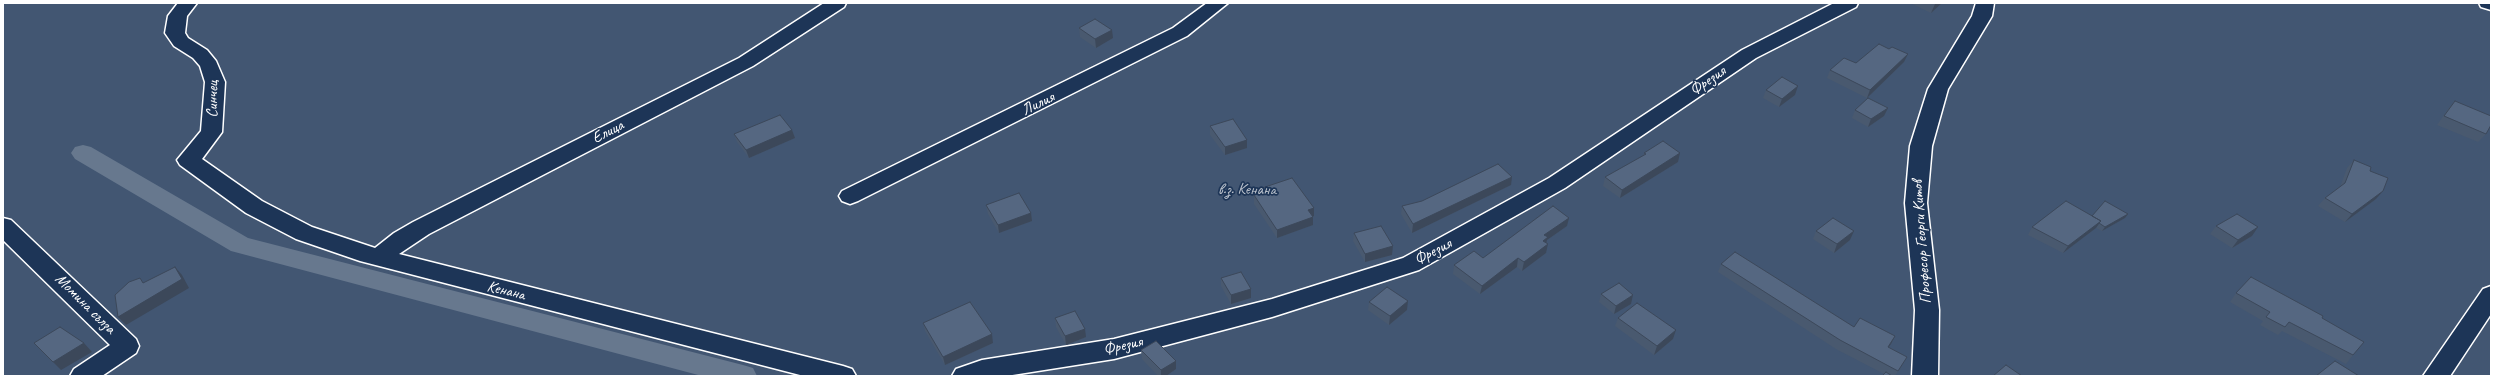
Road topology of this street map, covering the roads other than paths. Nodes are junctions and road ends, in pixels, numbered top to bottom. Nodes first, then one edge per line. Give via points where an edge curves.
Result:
1 (188, 3) edge
2 (837, 3) edge
3 (1219, 3) edge
4 (1849, 3) edge
5 (1985, 3) edge
6 (188, 160) joint
7 (850, 196) dead end
8 (3, 226) edge
9 (379, 258) junction
10 (2491, 295) edge
11 (83, 376) edge
12 (843, 376) edge
13 (964, 376) edge
14 (1925, 376) edge
15 (2436, 376) edge

1 - 6 street, Синчец via 178,16 175,33 181,42 200,54 209,64 215,82 211,132 198,151
2 - 9 street, Елица via 746,62 402,238
3 - 7 street, Лилия via 1180,32
4 - 13 street, Фрезия via 1749,54 1557,183 1484,226 1411,264 1272,308 1121,347 982,370
5 - 14 street, Професор Георги Китов via 1982,16 1938,89 1921,146 1916,203 1927,310
6 - 9 street, Кенана via 254,207 283,223 324,241
8 - 11 street, Момина сълза via 127,346
9 - 12 street, Кенана
10 - 15 street

